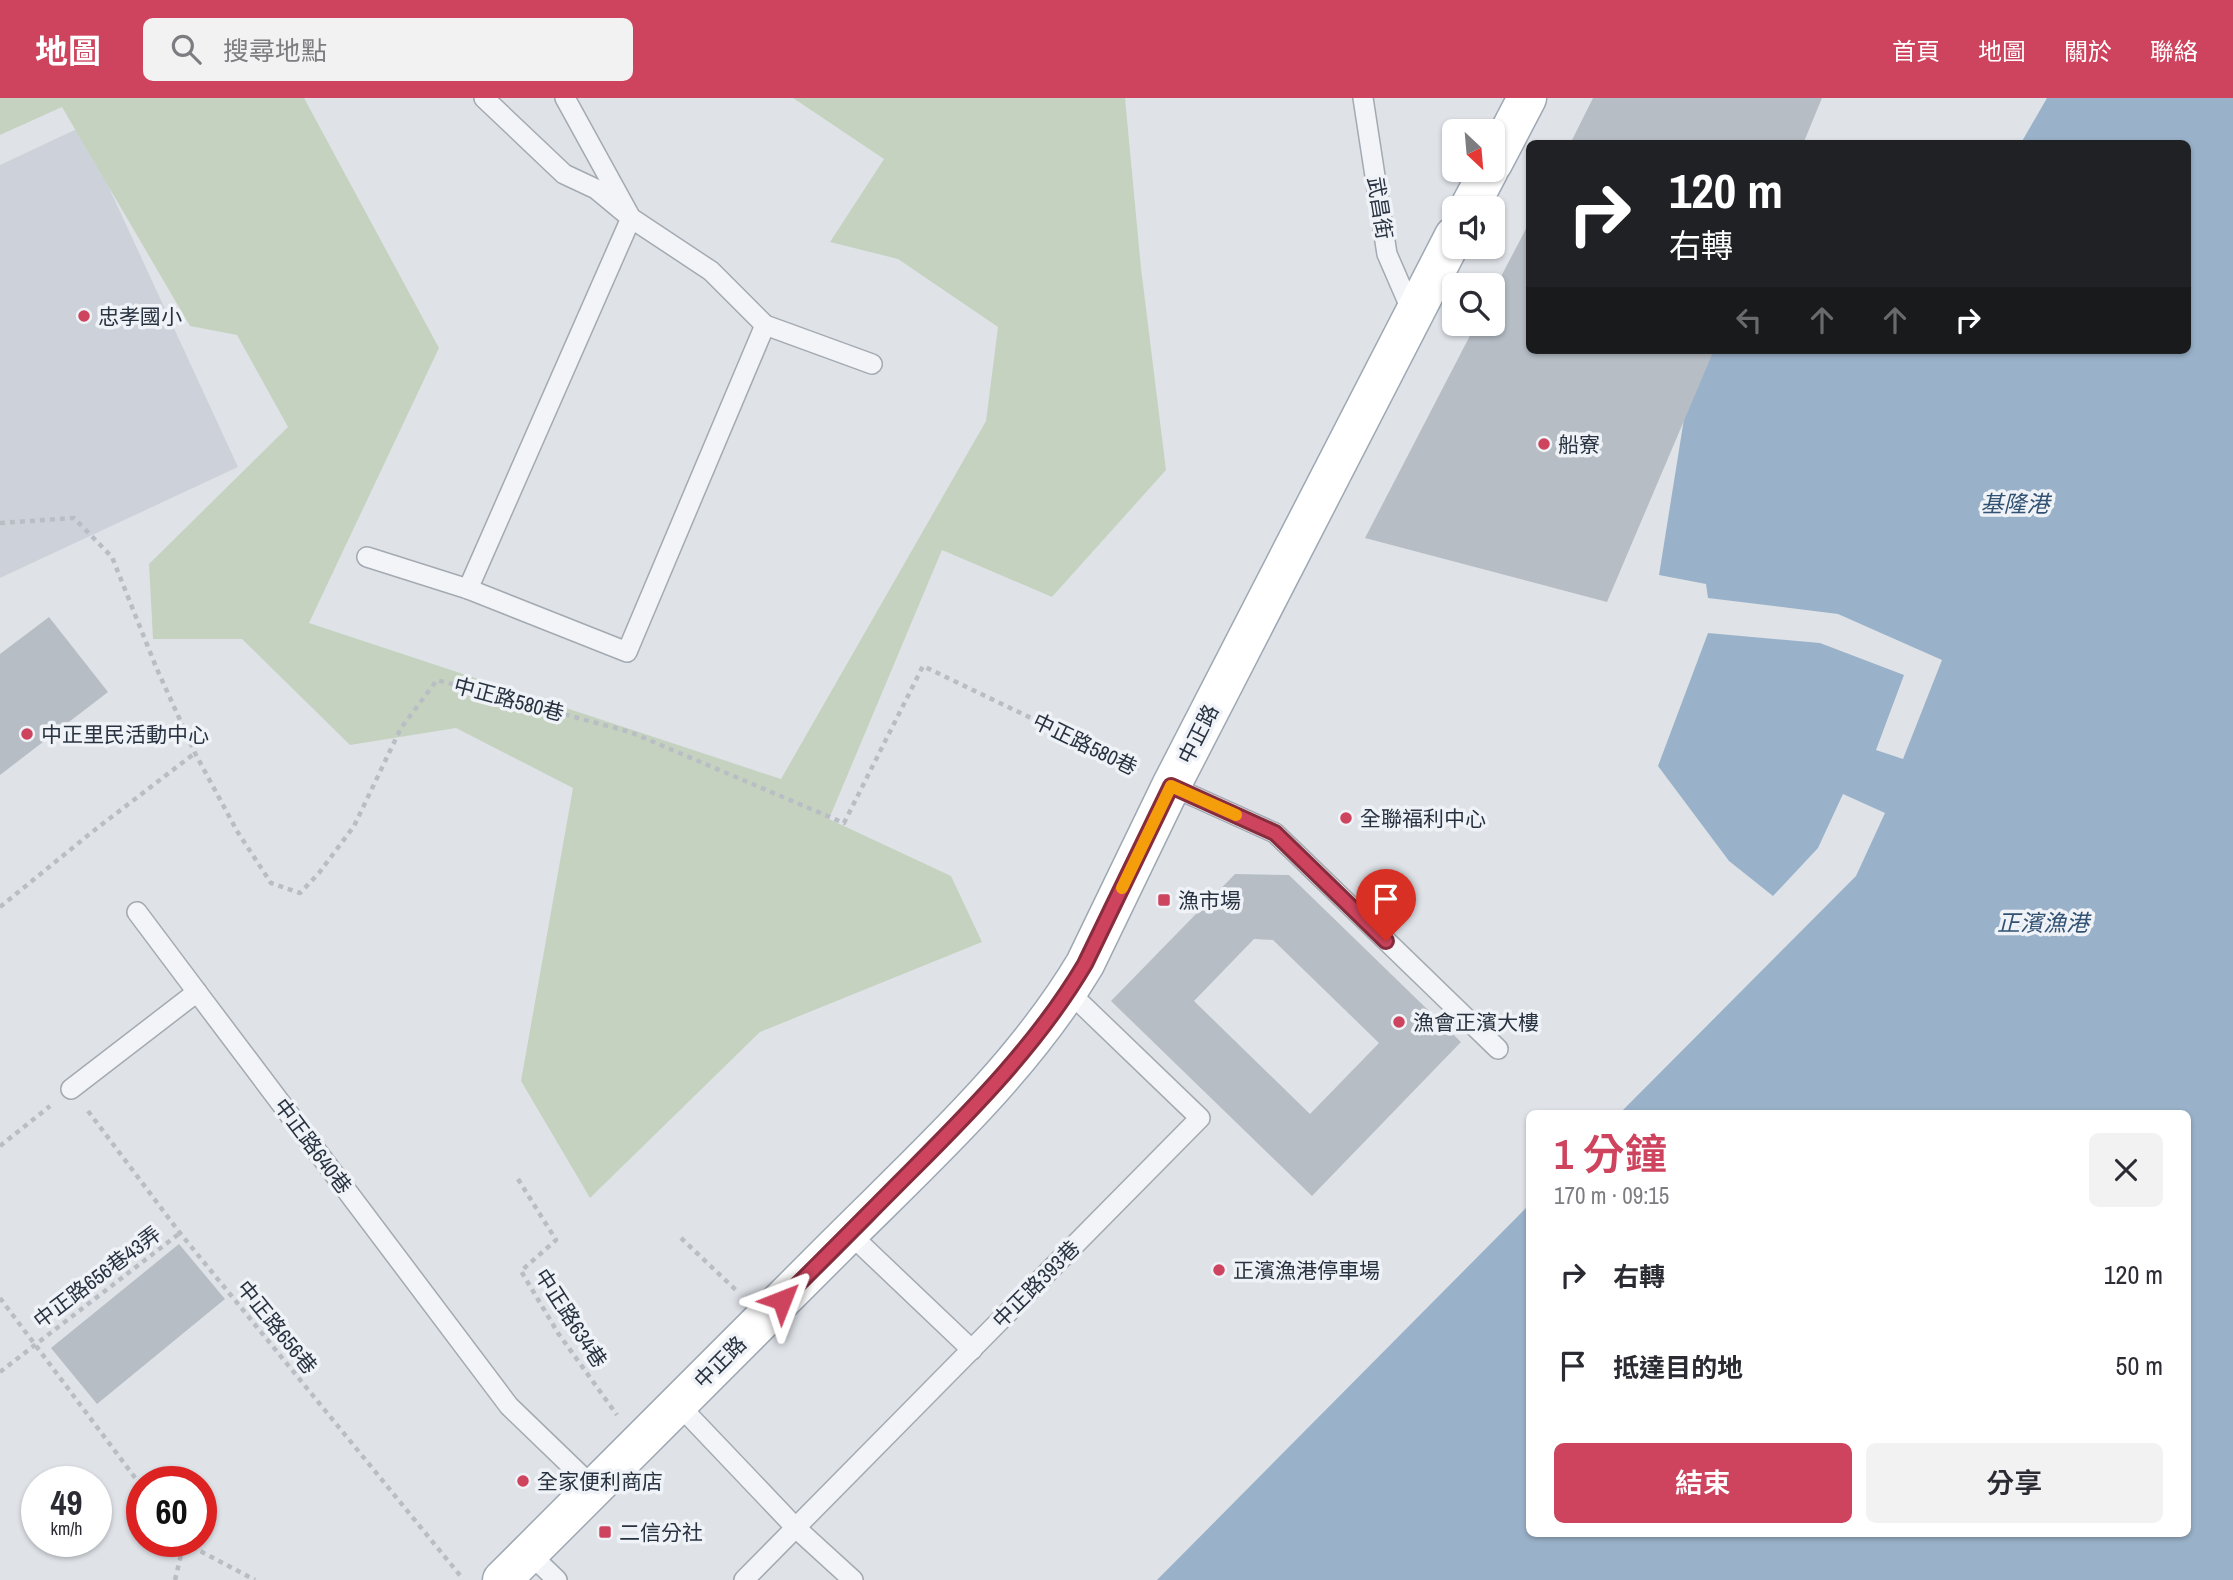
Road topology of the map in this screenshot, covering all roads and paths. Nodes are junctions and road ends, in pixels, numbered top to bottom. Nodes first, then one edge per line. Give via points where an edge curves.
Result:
1 (484, 98) edge
2 (565, 98) edge
3 (1363, 98) edge
4 (1527, 98) edge
5 (1505, 140) edge
6 (631, 218) junction
7 (1442, 259) edge
8 (1413, 314) junction
9 (765, 325) junction
10 (872, 364) dead end
11 (0, 523) edge
12 (367, 557) dead end
13 (468, 589) junction
14 (195, 753) junction
15 (1171, 786) junction
16 (0, 907) edge
17 (137, 912) dead end
18 (197, 992) junction
19 (1069, 992) junction
20 (1498, 1049) dead end
21 (71, 1089) junction
22 (0, 1146) edge
23 (518, 1180) dead end
24 (849, 1233) junction
25 (180, 1234) junction
26 (681, 1238) dead end
27 (0, 1298) edge
28 (765, 1317) junction
29 (34, 1345) junction
30 (972, 1350) junction
31 (0, 1372) edge
32 (678, 1404) junction
33 (638, 1444) junction
34 (126, 1466) edge
35 (594, 1488) junction
36 (796, 1528) junction
37 (529, 1553) junction
38 (180, 1557) edge
39 (211, 1557) edge
40 (175, 1580) edge
41 (255, 1580) edge
42 (464, 1580) edge
43 (502, 1580) edge
44 (557, 1580) edge
45 (744, 1580) edge
46 (853, 1580) edge

1 - 6 lane via 564,174 596,189
2 - 6 lane
3 - 8 lane, 武昌街 via 1387,254
4 - 5 main road
6 - 9 lane via 711,271
6 - 13 lane
7 - 8 main road, 中正路
8 - 15 main road, 中正路
9 - 10 lane
9 - 13 lane via 627,652
11 - 14 path, 中正路580巷 via 74,518 111,556
12 - 13 lane
14 - 15 path, 中正路580巷 via 271,883 300,893 355,826 401,728 437,680 630,732 844,823 923,666
14 - 16 path
15 - 19 main road, 中正路
15 - 20 lane via 1275,833
17 - 18 lane, 中正路640巷
18 - 21 lane
18 - 35 lane, 中正路640巷 via 509,1406
19 - 24 main road, 中正路 via 990,1089
19 - 30 lane, 中正路393巷 via 1200,1118
21 - 22 path
21 - 25 path, 中正路656巷
23 - 33 path, 中正路634巷 via 556,1240 521,1271 558,1333
24 - 28 main road, 中正路
24 - 30 lane
25 - 29 path, 中正路656巷43弄
25 - 42 path, 中正路656巷
26 - 28 path
27 - 29 path
28 - 32 main road, 中正路
29 - 31 path, 中正路656巷43弄
29 - 34 path
30 - 36 lane, 中正路393巷
32 - 33 main road, 中正路
32 - 36 lane
33 - 35 main road, 中正路
35 - 37 main road, 中正路
36 - 45 lane, 中正路393巷
36 - 46 lane
37 - 43 main road, 中正路
37 - 44 lane
38 - 40 path
39 - 41 path

